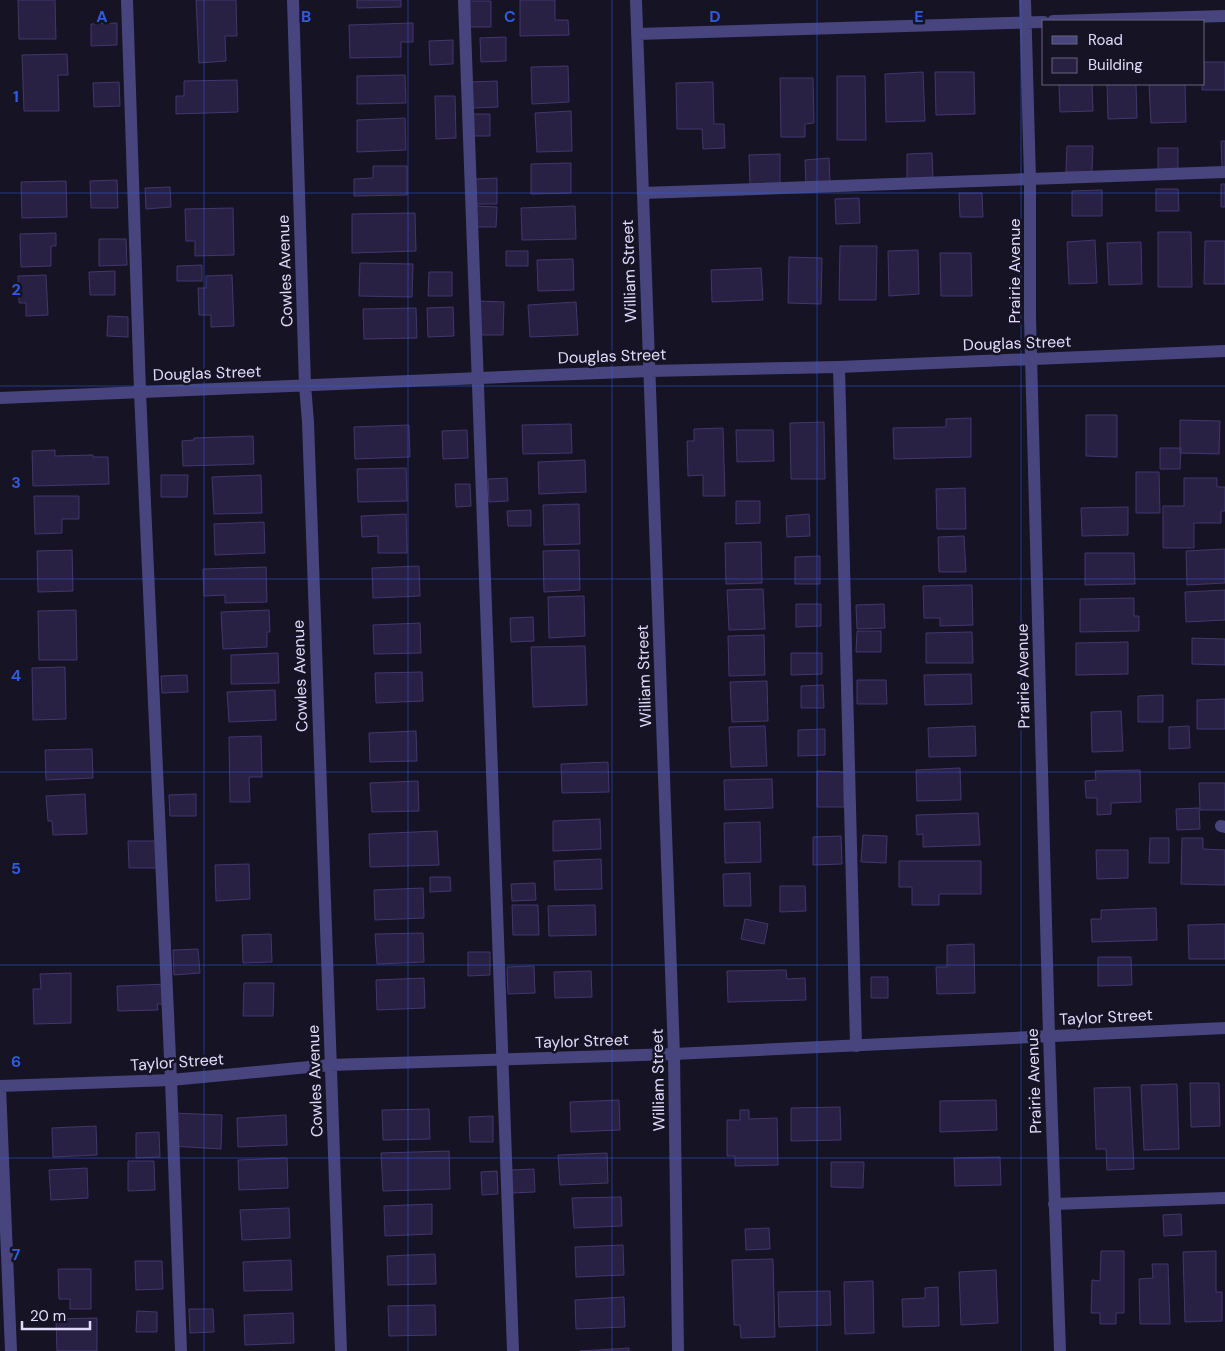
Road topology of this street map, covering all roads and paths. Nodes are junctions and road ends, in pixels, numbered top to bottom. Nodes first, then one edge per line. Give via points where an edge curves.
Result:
1 (128, 0) edge
2 (293, 0) edge
3 (464, 0) edge
4 (636, 0) edge
5 (1025, 0) edge
6 (1225, 16) edge
7 (1087, 20) edge
8 (1026, 22) junction
9 (1042, 22) edge
10 (637, 34) junction
11 (1225, 172) edge
12 (1030, 179) junction
13 (643, 193) junction
14 (1225, 351) edge
15 (1032, 358) junction
16 (839, 367) junction
17 (649, 371) junction
18 (476, 378) junction
19 (305, 385) junction
20 (140, 392) junction
21 (0, 398) edge
22 (1225, 1028) edge
23 (1049, 1036) junction
24 (856, 1046) junction
25 (674, 1054) junction
26 (502, 1060) junction
27 (330, 1066) junction
28 (171, 1080) junction
29 (0, 1086) edge
30 (1225, 1198) edge
31 (1054, 1204) junction
32 (11, 1351) edge
33 (181, 1351) edge
34 (342, 1351) edge
35 (513, 1351) edge
36 (678, 1351) edge
37 (1060, 1351) edge

1 - 20 street
2 - 19 street, Cowles Avenue
3 - 18 street
4 - 10 street, William Street
5 - 8 street, Prairie Avenue
6 - 7 street
8 - 9 street
8 - 10 street
8 - 12 street, Prairie Avenue
10 - 13 street, William Street
11 - 12 street
12 - 13 street
12 - 15 street, Prairie Avenue
13 - 17 street, William Street
14 - 15 street, Douglas Street
15 - 16 street, Douglas Street
15 - 23 street, Prairie Avenue
16 - 17 street, Douglas Street
16 - 24 street
17 - 18 street, Douglas Street
17 - 25 street, William Street
18 - 19 street, Douglas Street
18 - 26 street
19 - 20 street, Douglas Street
19 - 27 street, Cowles Avenue
20 - 21 street, Douglas Street
20 - 28 street
22 - 23 street, Taylor Street
23 - 24 street, Taylor Street
23 - 31 street, Prairie Avenue
24 - 25 street, Taylor Street
25 - 26 street, Taylor Street
25 - 36 street, William Street
26 - 27 street, Taylor Street
26 - 35 street
27 - 28 street, Taylor Street
27 - 34 street, Cowles Avenue
28 - 29 street, Taylor Street
28 - 33 street
29 - 32 street
30 - 31 street
31 - 37 street, Prairie Avenue

